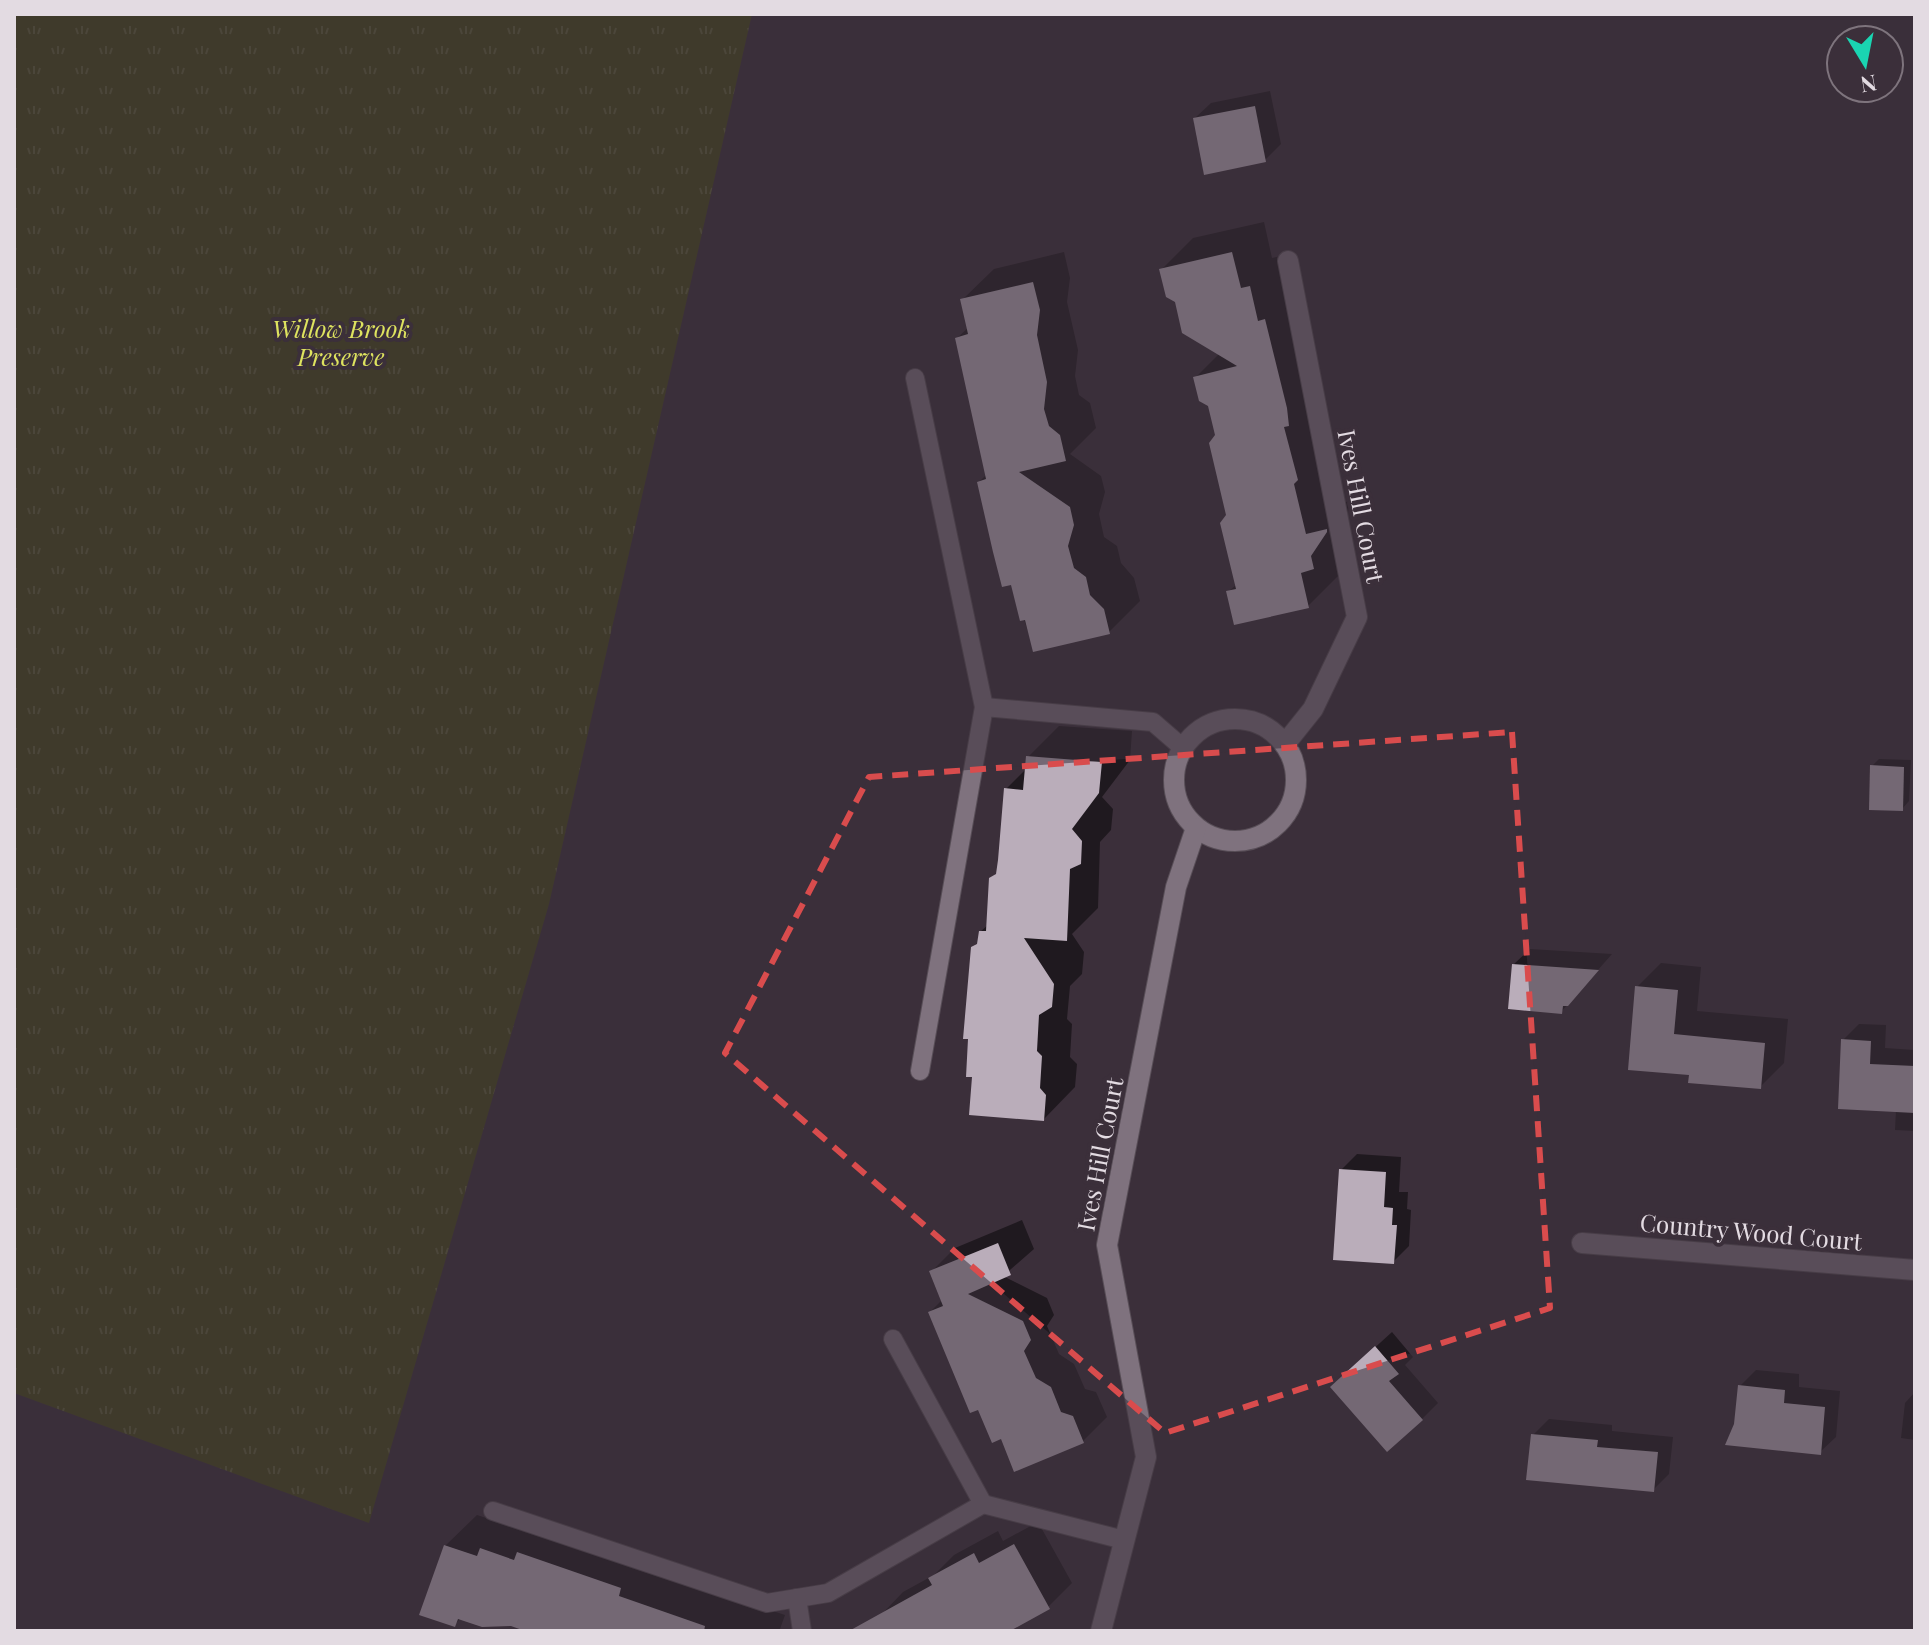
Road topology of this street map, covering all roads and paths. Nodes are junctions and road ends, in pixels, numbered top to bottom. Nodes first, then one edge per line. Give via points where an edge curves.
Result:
1 (1288, 261) dead end
2 (915, 378) dead end
3 (984, 707) junction
4 (1285, 744) junction
5 (1183, 748) junction
6 (1196, 828) junction
7 (920, 1071) dead end
8 (1582, 1243) dead end
9 (1915, 1270) edge
10 (893, 1339) dead end
11 (983, 1504) junction
12 (493, 1511) dead end
13 (1124, 1540) junction
14 (797, 1598) junction
15 (802, 1631) edge
16 (1101, 1631) edge

1 - 4 street, Ives Hill Court via 1357,617 1313,709
2 - 3 lane
3 - 5 lane via 1153,722
3 - 7 lane
4 - 5 street via 1253,721 1233,719 1196,732
4 - 6 street via 1298,781 1284,818 1270,831 1232,842
5 - 6 street via 1173,781 1176,799
6 - 13 street, Ives Hill Court via 1176,887 1107,1245 1146,1457
8 - 9 street, Country Wood Court
10 - 11 lane
11 - 13 lane
11 - 14 lane via 828,1593
12 - 14 lane via 767,1603
13 - 16 street, Ives Hill Court
14 - 15 lane

